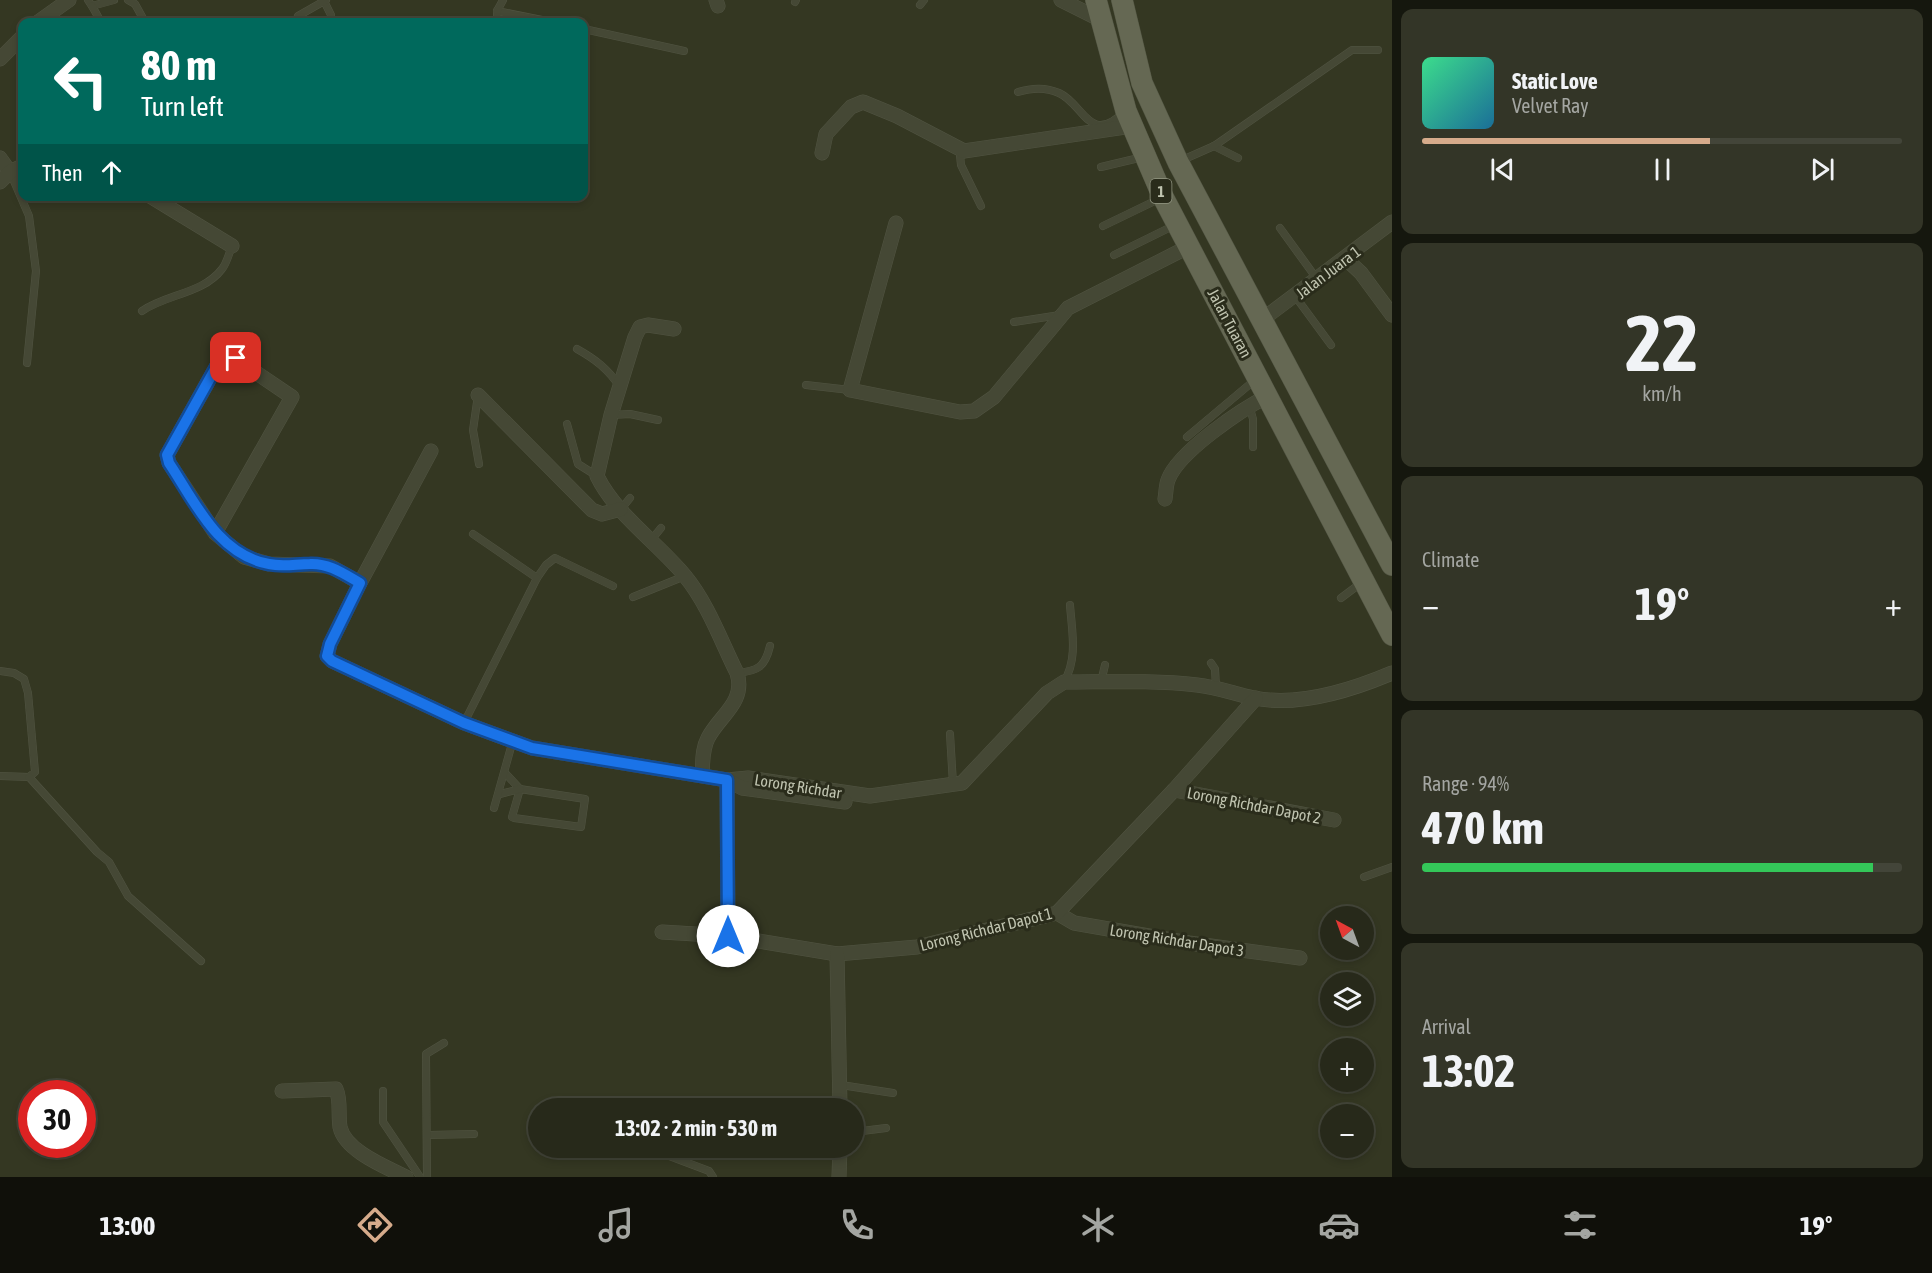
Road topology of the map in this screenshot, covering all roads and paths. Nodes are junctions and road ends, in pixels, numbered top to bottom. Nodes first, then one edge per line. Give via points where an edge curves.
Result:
1 (69, 0) edge
2 (114, 0) edge
3 (128, 0) edge
4 (503, 0) edge
5 (1061, 0) edge
6 (325, 1) edge
7 (1125, 1) edge
8 (90, 3) edge
9 (1097, 10) edge
10 (496, 11) junction
11 (298, 16) dead end
12 (44, 18) edge
13 (99, 18) edge
14 (144, 18) edge
15 (331, 18) edge
16 (497, 18) edge
17 (532, 18) edge
18 (588, 30) edge
19 (18, 41) edge
20 (1378, 50) dead end
21 (684, 51) dead end
22 (0, 59) edge
23 (1018, 92) dead end
24 (1129, 118) junction
25 (1214, 146) junction
26 (822, 153) dead end
27 (958, 156) junction
28 (1146, 157) junction
29 (0, 158) edge
30 (1238, 158) dead end
31 (1178, 162) junction
32 (1101, 167) dead end
33 (16, 169) edge
34 (0, 182) edge
35 (1163, 197) junction
36 (25, 201) edge
37 (158, 201) edge
38 (981, 206) dead end
39 (1392, 222) edge
40 (896, 223) dead end
41 (1177, 224) junction
42 (1103, 226) dead end
43 (1280, 228) dead end
44 (232, 246) joint
45 (1190, 246) junction
46 (1114, 255) dead end
47 (1346, 259) junction
48 (1317, 279) junction
49 (1295, 296) junction
50 (142, 311) dead end
51 (1060, 315) junction
52 (1392, 315) edge
53 (1263, 320) junction
54 (1014, 322) dead end
55 (674, 329) dead end
56 (1330, 345) dead end
57 (577, 349) dead end
58 (1282, 359) junction
59 (27, 363) dead end
60 (1260, 381) junction
61 (806, 386) dead end
62 (620, 387) junction
63 (850, 390) junction
64 (478, 395) joint
65 (1249, 405) junction
66 (612, 415) junction
67 (658, 420) dead end
68 (567, 424) dead end
69 (1187, 436) dead end
70 (1252, 447) dead end
71 (431, 451) dead end
72 (479, 464) dead end
73 (597, 476) junction
74 (1166, 499) dead end
75 (626, 503) junction
76 (661, 528) dead end
77 (215, 532) junction
78 (473, 534) dead end
79 (652, 539) junction
80 (1392, 565) edge
81 (685, 576) junction
82 (537, 578) junction
83 (1363, 581) junction
84 (360, 583) junction
85 (614, 586) dead end
86 (633, 597) dead end
87 (1341, 598) dead end
88 (1070, 605) dead end
89 (1392, 635) edge
90 (770, 646) dead end
91 (1212, 663) dead end
92 (1105, 665) dead end
93 (0, 671) edge
94 (737, 673) junction
95 (1392, 673) edge
96 (1064, 682) junction
97 (1101, 682) junction
98 (1216, 687) junction
99 (1256, 698) junction
100 (464, 723) junction
101 (950, 735) dead end
102 (513, 740) junction
103 (506, 774) junction
104 (702, 774) junction
105 (0, 776) edge
106 (29, 777) junction
107 (727, 780) junction
108 (953, 784) junction
109 (520, 789) junction
110 (1174, 790) junction
111 (500, 794) junction
112 (494, 808) dead end
113 (1334, 820) dead end
114 (1392, 867) edge
115 (1364, 877) dead end
116 (1057, 913) junction
117 (662, 932) dead end
118 (728, 936) junction
119 (837, 954) junction
120 (1300, 958) dead end
121 (201, 961) dead end
122 (444, 1043) dead end
123 (841, 1085) junction
124 (282, 1091) dead end
125 (384, 1091) dead end
126 (893, 1093) dead end
127 (840, 1098) edge
128 (886, 1128) dead end
129 (864, 1131) edge
130 (474, 1134) dead end
131 (428, 1135) junction
132 (675, 1158) edge
133 (840, 1158) edge
134 (406, 1177) edge
135 (420, 1177) edge
136 (427, 1177) edge
137 (713, 1177) edge
138 (839, 1177) edge

1 - 12 street
2 - 8 lane
3 - 14 lane
4 - 10 lane
5 - 9 street
6 - 11 lane
6 - 15 lane
7 - 31 main road, Jalan Tuaran / 1 via 1142,82
8 - 13 lane
9 - 24 main road, Jalan Tuaran / 1
10 - 16 lane
10 - 17 lane
18 - 21 lane
19 - 22 street
20 - 25 lane via 1352,50
23 - 24 lane via 1032,87 1059,93 1071,101 1081,116 1097,124
24 - 27 street
24 - 28 main road, Jalan Tuaran / 1
25 - 30 lane
25 - 31 lane
26 - 27 street via 826,134 851,107 863,102 897,116
27 - 38 lane
28 - 32 lane
28 - 35 main road, Jalan Tuaran / 1
29 - 33 street
31 - 53 main road, Jalan Tuaran / 1
33 - 34 street
35 - 41 main road, Jalan Tuaran / 1
35 - 42 lane
36 - 59 lane via 36,271
37 - 44 street
39 - 47 street, Jalan Juara 1
40 - 63 street
41 - 45 main road, Jalan Tuaran / 1
41 - 46 lane
43 - 48 lane
44 - 50 lane via 223,268 206,283
45 - 51 street via 1086,297
45 - 60 main road, Jalan Tuaran / 1
47 - 48 street, Jalan Juara 1
47 - 52 street
48 - 49 street, Jalan Juara 1
49 - 53 street, Jalan Juara 1
49 - 56 lane
51 - 54 lane
51 - 63 street via 994,397 974,411 960,412
53 - 58 main road, Jalan Tuaran / 1
55 - 62 street via 640,327
57 - 62 lane via 596,359
58 - 60 main road
58 - 80 main road, Jalan Tuaran / 1
60 - 65 street
60 - 69 lane
60 - 83 main road, Jalan Tuaran / 1
61 - 63 lane
62 - 66 street
64 - 72 lane via 473,430
64 - 75 street via 592,510 602,514
65 - 70 lane
65 - 74 street via 1214,431 1178,466 1168,479
66 - 67 lane
66 - 73 street
68 - 73 lane via 578,465
71 - 84 street
73 - 75 street
75 - 79 street
76 - 79 lane
77 - 77 street via 167,455 225,357 236,358 292,397
77 - 84 street via 244,557 269,564 330,566
78 - 82 lane
79 - 81 street
81 - 86 lane
81 - 94 street via 698,593
82 - 85 lane via 555,558
82 - 100 lane
83 - 87 lane
83 - 89 main road, Jalan Tuaran / 1
84 - 100 street via 327,656
88 - 96 lane via 1074,645 1071,670
90 - 94 lane via 765,664
91 - 98 lane
92 - 97 lane
93 - 106 lane via 24,679 28,693 35,772
94 - 104 street via 738,698 707,738
95 - 99 street, Lorong Richdar via 1329,694
96 - 97 street, Lorong Richdar
96 - 108 street, Lorong Richdar via 1047,693 966,780
97 - 98 street, Lorong Richdar
98 - 99 street, Lorong Richdar
98 - 107 street, Lorong Richdar via 1195,693 1064,690 969,787 866,804 742,788
99 - 110 street, Lorong Richdar Dapot 1
100 - 102 street
101 - 108 lane
102 - 103 lane
102 - 104 street via 532,748
103 - 109 lane
103 - 111 lane
104 - 107 street
105 - 106 lane
106 - 121 lane via 109,862 128,896
107 - 108 street, Lorong Richdar via 748,778 870,796
107 - 118 street
109 - 109 lane via 514,818 581,827 585,799
109 - 111 lane
110 - 113 street, Lorong Richdar Dapot 2
110 - 116 street, Lorong Richdar Dapot 1
111 - 112 lane
114 - 115 lane
116 - 119 street, Lorong Richdar Dapot 1 via 916,947
116 - 120 street, Lorong Richdar Dapot 3 via 1074,923
117 - 118 street, Lorong Richdar Dapot 1
118 - 119 street, Lorong Richdar Dapot 1
119 - 123 street
122 - 131 lane via 426,1054
123 - 126 lane
123 - 127 street
124 - 134 street via 336,1089 341,1129 347,1141
125 - 135 lane via 383,1122
128 - 129 lane
130 - 131 lane
131 - 136 lane
132 - 137 lane via 709,1171
133 - 138 street

